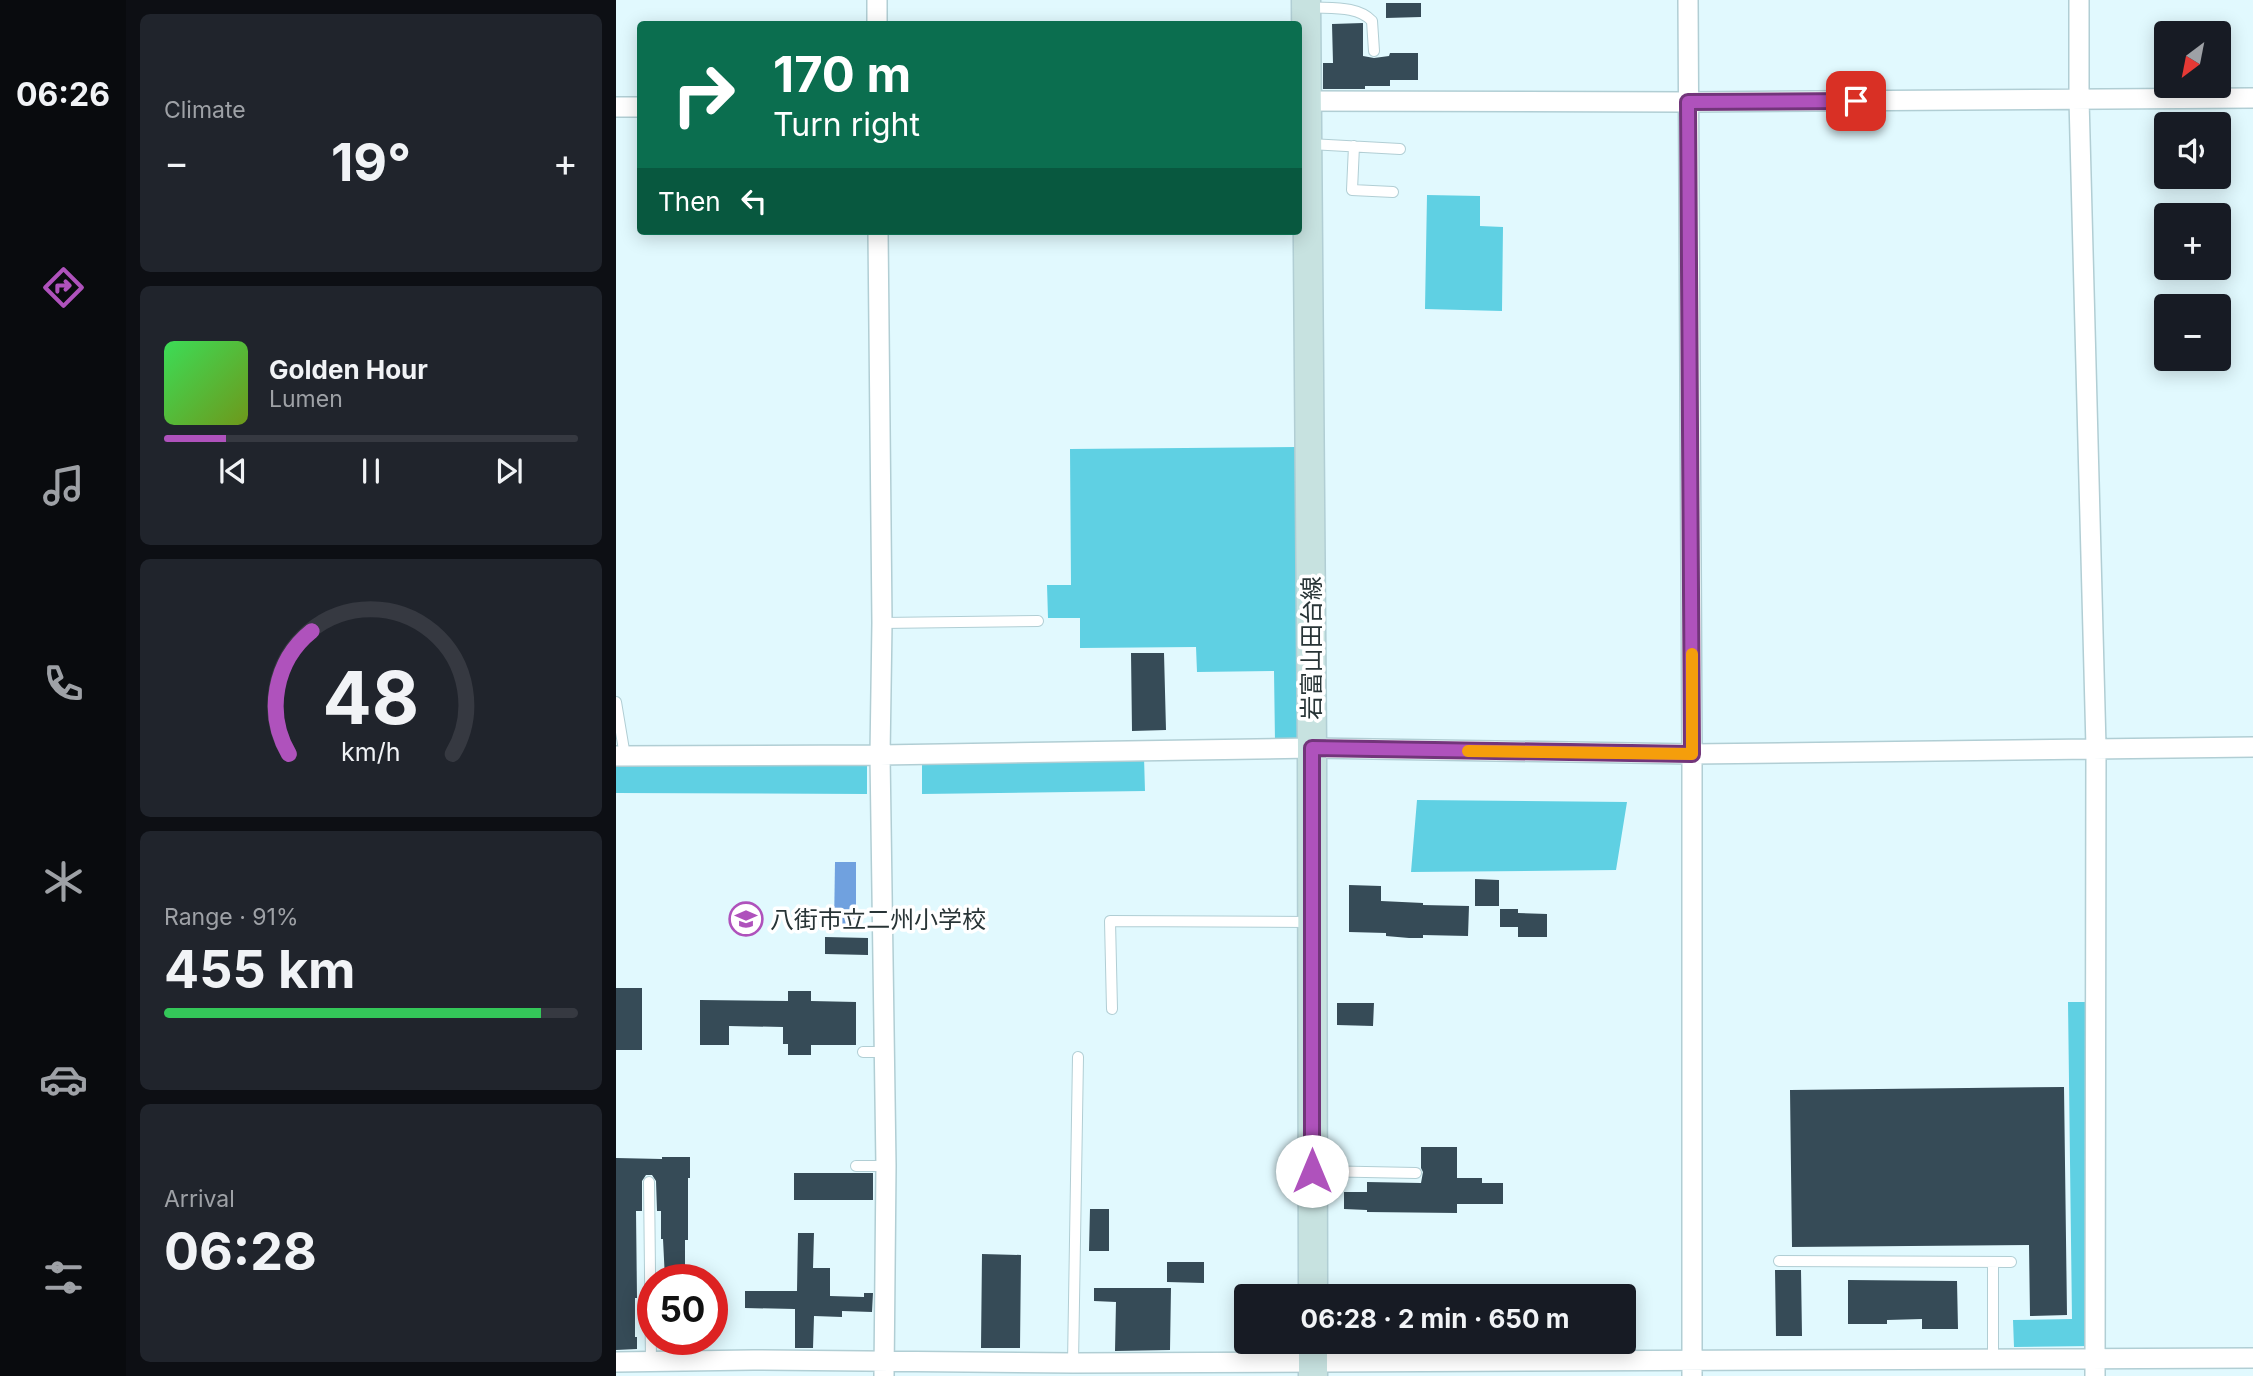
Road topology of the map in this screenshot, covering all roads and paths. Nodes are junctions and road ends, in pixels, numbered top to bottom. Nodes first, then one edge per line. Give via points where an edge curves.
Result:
1 (877, 0) edge
2 (1688, 0) edge
3 (2079, 0) edge
4 (1306, 4) edge
5 (877, 21) edge
6 (1374, 51) dead end
7 (2253, 98) edge
8 (2079, 99) junction
9 (1302, 101) edge
10 (1688, 102) junction
11 (616, 107) edge
12 (637, 107) edge
13 (1307, 144) junction
14 (1354, 146) junction
15 (1400, 149) dead end
16 (1393, 192) dead end
17 (878, 235) edge
18 (1038, 621) dead end
19 (882, 623) junction
20 (616, 702) edge
21 (2096, 747) junction
22 (2253, 747) edge
23 (1312, 748) junction
24 (1692, 754) junction
25 (880, 755) junction
26 (621, 756) edge
27 (1312, 922) junction
28 (1112, 1010) dead end
29 (863, 1052) dead end
30 (884, 1052) junction
31 (1077, 1057) dead end
32 (856, 1166) dead end
33 (886, 1166) junction
34 (1312, 1171) junction
35 (1416, 1173) dead end
36 (649, 1182) dead end
37 (1779, 1261) dead end
38 (1993, 1262) junction
39 (2011, 1262) dead end
40 (1313, 1284) edge
41 (2253, 1358) edge
42 (1993, 1359) junction
43 (1313, 1360) edge
44 (616, 1362) edge
45 (1073, 1363) junction
46 (659, 1364) junction
47 (2095, 1367) edge
48 (884, 1368) edge
49 (1691, 1368) edge
50 (1213, 1369) edge
51 (1363, 1369) edge

1 - 5 street
2 - 10 street
3 - 8 street
4 - 6 lane via 1367,16 1372,21
4 - 9 main road, 岩富山田台線
7 - 8 street
8 - 10 street
8 - 21 street
9 - 10 street
9 - 13 main road, 岩富山田台線
10 - 24 street
11 - 12 street
13 - 14 lane
13 - 23 main road, 岩富山田台線
14 - 15 lane
14 - 16 lane via 1352,190
17 - 19 street
18 - 19 lane
19 - 25 street
20 - 26 lane
21 - 22 street
21 - 24 street
21 - 47 street
23 - 24 street
23 - 25 street
23 - 27 main road, 岩富山田台線
24 - 49 street
25 - 26 street
25 - 30 street
27 - 28 lane via 1110,921
27 - 34 main road, 岩富山田台線
29 - 30 lane
30 - 33 street
31 - 45 lane
32 - 33 lane
33 - 48 street
34 - 35 lane
34 - 40 main road, 岩富山田台線
36 - 46 lane
37 - 38 lane
38 - 39 lane
38 - 42 lane
41 - 47 street
42 - 47 street
42 - 49 street
43 - 50 street
43 - 51 street
44 - 46 street
45 - 48 street
45 - 50 street
46 - 48 street
49 - 51 street

